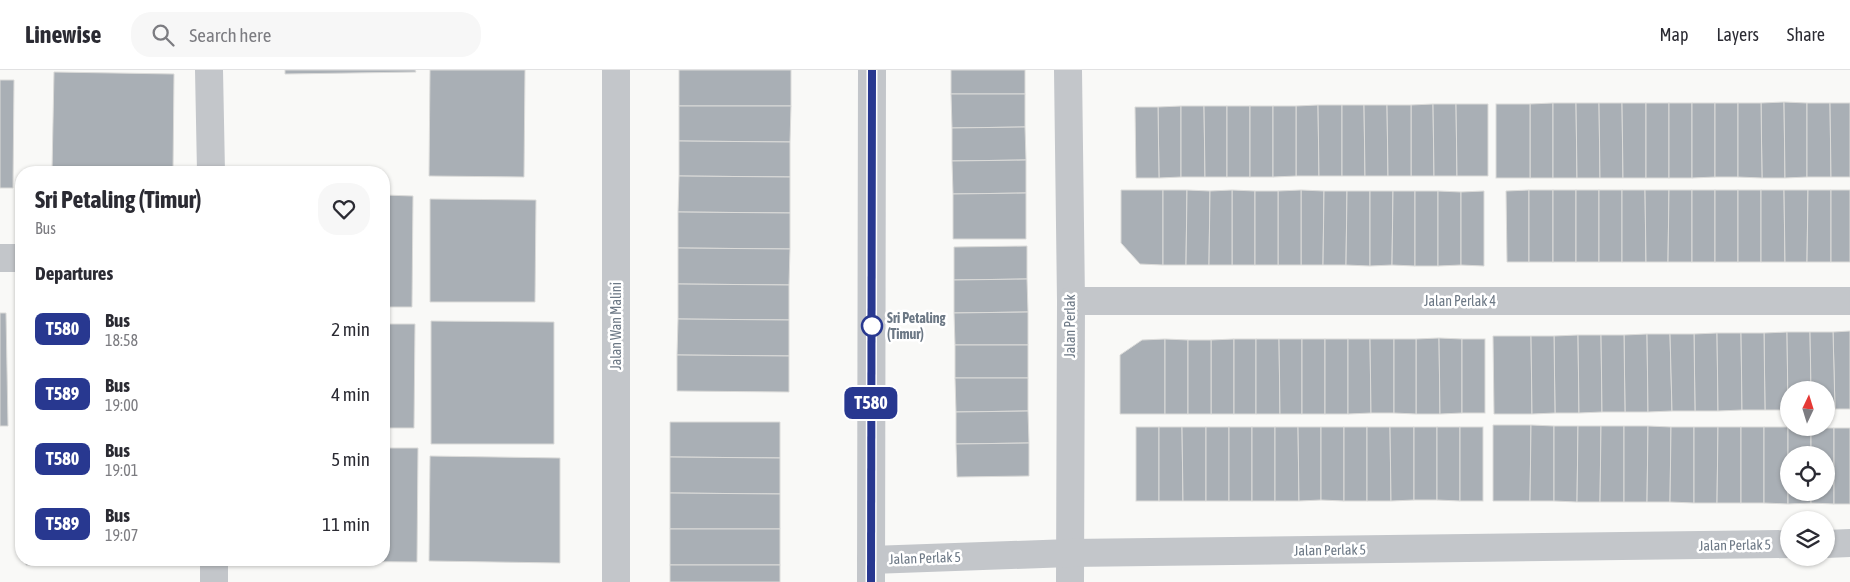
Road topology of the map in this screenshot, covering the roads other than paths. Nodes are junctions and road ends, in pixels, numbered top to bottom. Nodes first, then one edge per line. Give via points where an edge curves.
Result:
1 (209, 70) edge
2 (616, 70) edge
3 (872, 70) edge
4 (1068, 70) edge
5 (210, 166) edge
6 (0, 258) edge
7 (15, 258) edge
8 (1070, 301) junction
9 (1850, 301) edge
10 (1850, 543) edge
11 (1780, 544) edge
12 (1835, 544) edge
13 (1070, 553) junction
14 (214, 566) edge
15 (871, 571) edge
16 (214, 582) edge
17 (616, 582) edge
18 (1070, 582) edge

1 - 5 street
2 - 17 street, Jalan Wan Malini
3 - 15 street
4 - 8 street, Jalan Perlak
6 - 7 street
8 - 9 street, Jalan Perlak 4
8 - 13 street, Jalan Perlak
10 - 12 street
11 - 13 street, Jalan Perlak 5
13 - 15 street, Jalan Perlak 5
13 - 18 street, Jalan Perlak
14 - 16 street

